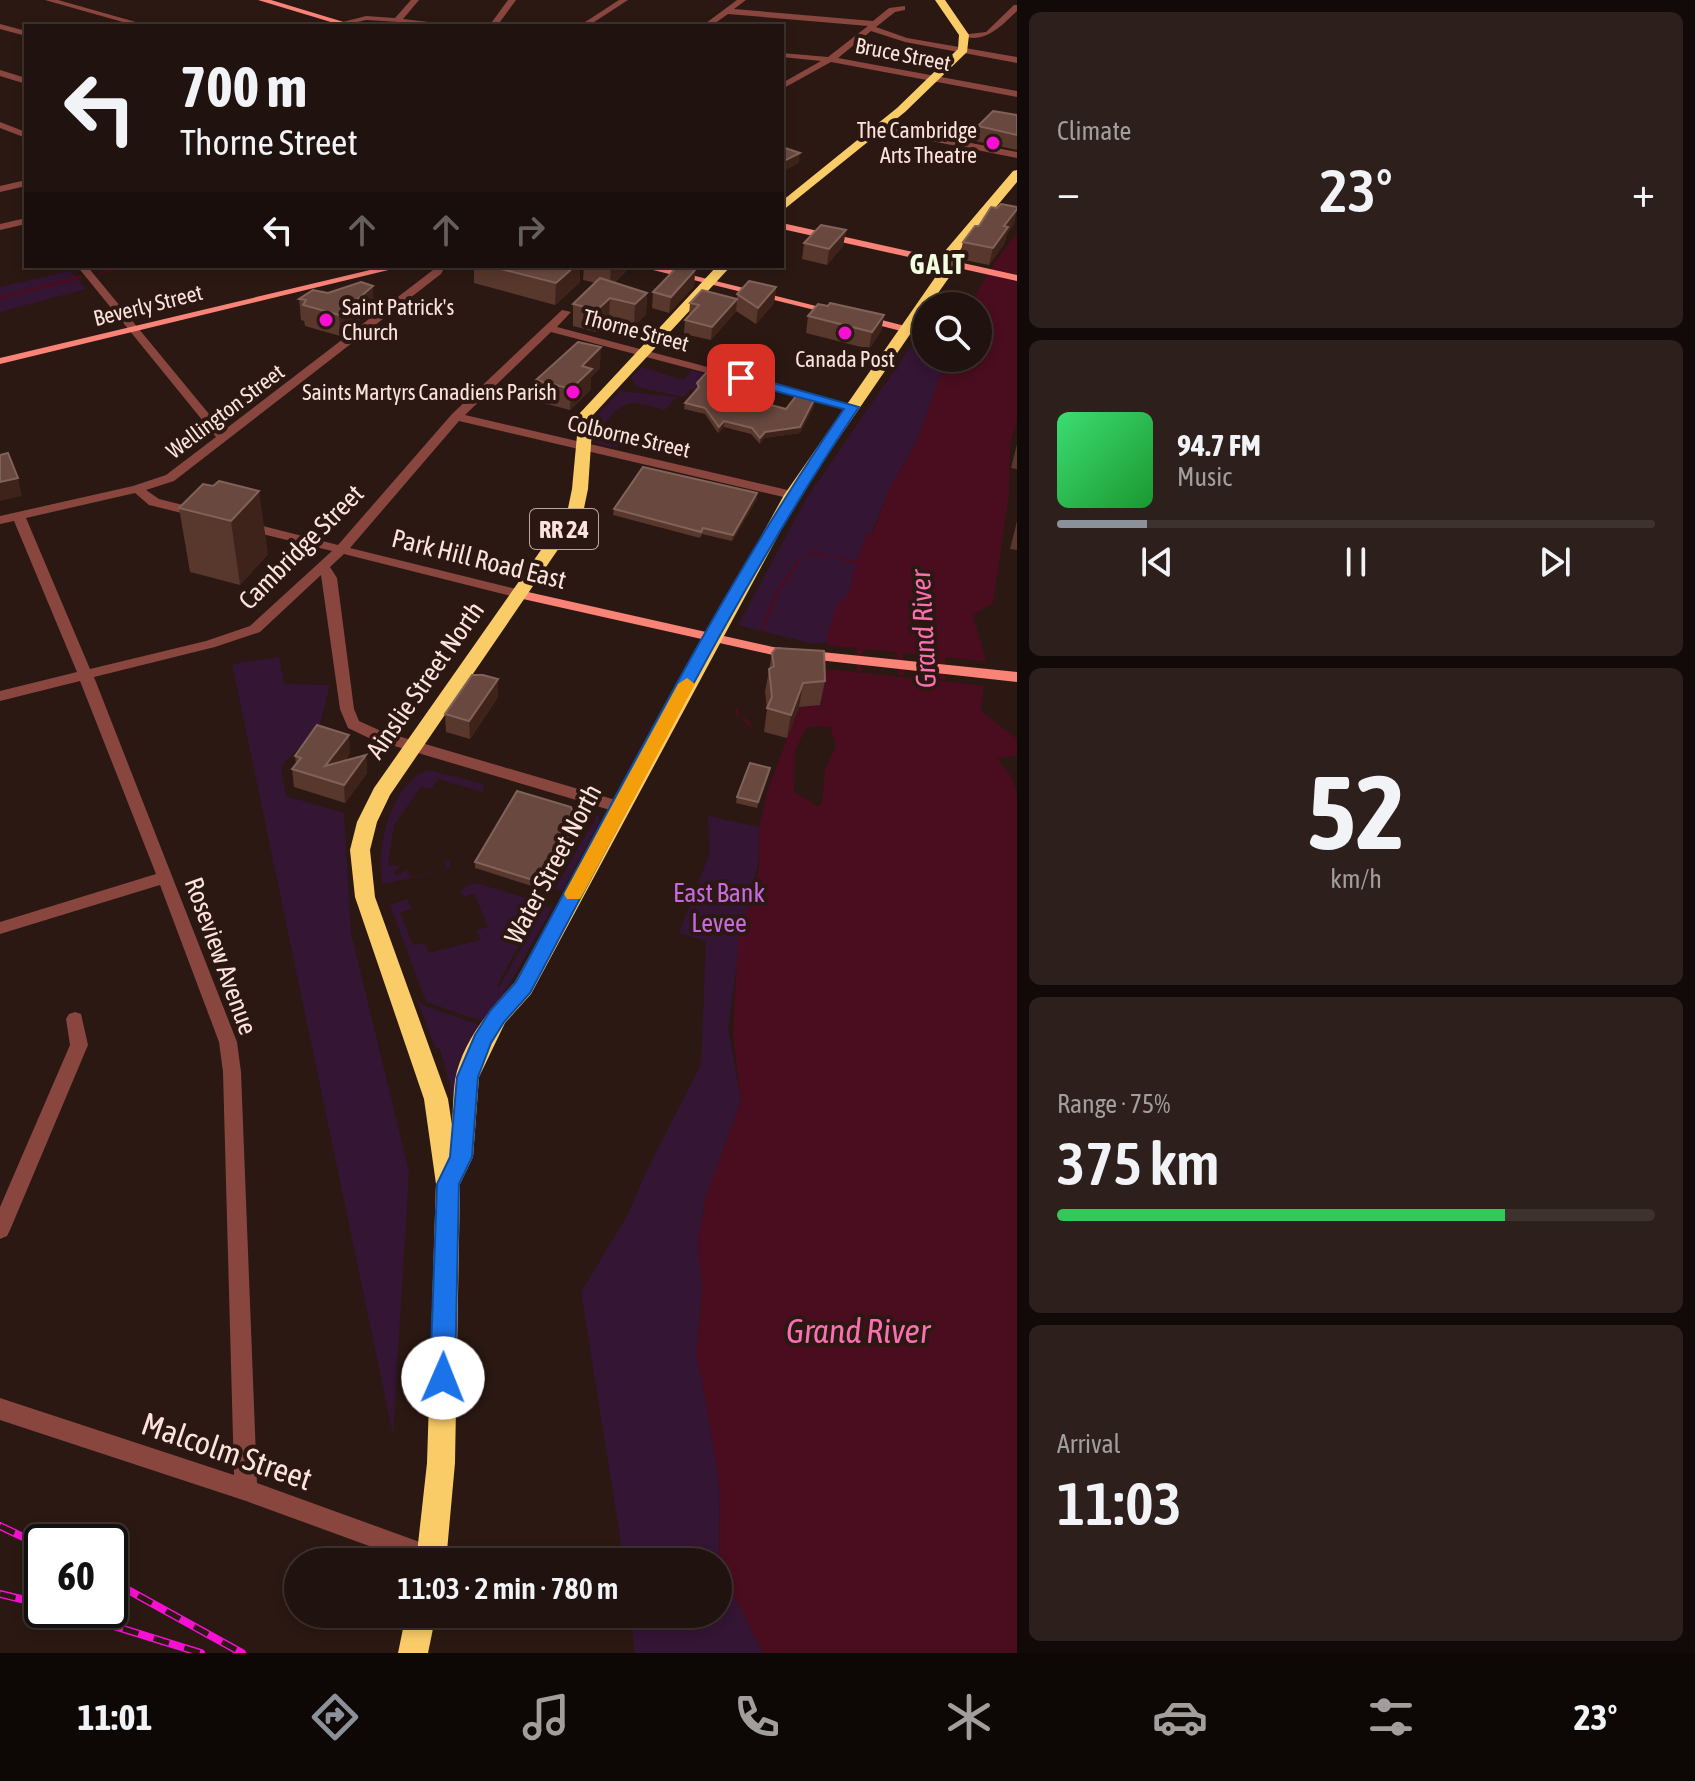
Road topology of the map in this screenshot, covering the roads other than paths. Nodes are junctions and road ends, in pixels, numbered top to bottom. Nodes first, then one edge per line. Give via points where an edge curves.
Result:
1 (49, 0) edge
2 (264, 0) edge
3 (415, 0) edge
4 (512, 0) edge
5 (624, 0) edge
6 (742, 0) edge
7 (940, 0) edge
8 (1017, 7) edge
9 (902, 8) dead end
10 (726, 11) junction
11 (398, 20) junction
12 (343, 22) junction
13 (139, 24) edge
14 (337, 24) edge
15 (348, 24) edge
16 (417, 24) edge
17 (494, 24) edge
18 (586, 24) edge
19 (709, 24) edge
20 (0, 26) edge
21 (873, 26) junction
22 (24, 33) edge
23 (964, 35) junction
24 (963, 50) junction
25 (784, 55) edge
26 (831, 59) junction
27 (1017, 60) edge
28 (784, 70) edge
29 (0, 73) edge
30 (809, 73) junction
31 (936, 78) junction
32 (24, 80) edge
33 (784, 85) edge
34 (1017, 94) edge
35 (0, 125) edge
36 (879, 128) junction
37 (23, 134) edge
38 (0, 137) edge
39 (1017, 155) edge
40 (1017, 174) edge
41 (24, 183) edge
42 (0, 189) edge
43 (784, 205) edge
44 (24, 221) edge
45 (784, 226) edge
46 (0, 227) edge
47 (949, 263) junction
48 (84, 268) edge
49 (392, 268) edge
50 (439, 268) edge
51 (650, 268) edge
52 (722, 268) edge
53 (1017, 278) edge
54 (709, 282) junction
55 (566, 312) dead end
56 (549, 328) junction
57 (133, 329) junction
58 (905, 329) junction
59 (643, 352) junction
60 (0, 361) edge
61 (852, 407) junction
62 (456, 417) junction
63 (225, 437) junction
64 (581, 446) junction
65 (137, 489) junction
66 (792, 495) junction
67 (19, 516) junction
68 (0, 520) edge
69 (341, 550) junction
70 (323, 567) junction
71 (519, 594) junction
72 (711, 639) junction
73 (85, 676) junction
74 (1017, 677) edge
75 (0, 696) edge
76 (413, 745) junction
77 (620, 807) junction
78 (164, 878) junction
79 (0, 928) edge
80 (75, 1019) dead end
81 (448, 1184) junction
82 (0, 1230) edge
83 (0, 1409) edge
84 (246, 1490) junction
85 (399, 1548) edge
86 (432, 1548) edge
87 (418, 1628) edge
88 (413, 1653) edge

1 - 13 street
2 - 12 street
3 - 11 street
4 - 17 street
5 - 18 street
6 - 10 street
7 - 23 main road
8 - 23 street via 988,34
9 - 21 street
10 - 19 street
10 - 21 street
11 - 12 street
11 - 16 street
12 - 14 street
12 - 15 street
20 - 22 street
21 - 24 street via 905,40
21 - 26 street
23 - 24 main road
24 - 27 street
24 - 31 main road
25 - 26 street, Bruce Street
26 - 30 street
26 - 31 street, Bruce Street
28 - 30 street
29 - 32 street
30 - 33 street
31 - 34 street, Bruce Street
31 - 36 main road
35 - 37 street
36 - 39 street
36 - 43 main road
37 - 38 street
40 - 47 main road, RR 24 via 950,254
41 - 42 street
44 - 46 street
45 - 47 street
47 - 53 street
47 - 58 main road, Water Street North / RR 24
48 - 57 street
49 - 57 street, Beverly Street
50 - 63 street, Wellington Street
51 - 54 street
52 - 54 main road, Ainslie Street North / RR 24
54 - 58 street
54 - 59 main road, Ainslie Street North / RR 24
55 - 56 street, Cambridge Street
56 - 59 street, Thorne Street
56 - 62 street, Cambridge Street
57 - 60 street, Beverly Street
57 - 63 street
58 - 61 main road, Water Street North / RR 24
59 - 61 street, Thorne Street
59 - 64 main road, Ainslie Street North / RR 24 via 586,414
61 - 66 main road, Water Street North / RR 24
62 - 64 street, Colborne Street
62 - 69 street, Cambridge Street
63 - 65 street, Wellington Street via 170,478
64 - 66 street, Colborne Street
64 - 71 main road, Ainslie Street North / RR 24 via 575,513
65 - 67 street, Wellington Street
65 - 69 street, Park Hill Road East via 154,502
66 - 72 main road, Water Street North / RR 24
67 - 68 street, Wellington Street
67 - 73 street, Roseview Avenue
69 - 70 street, Cambridge Street
69 - 71 street, Park Hill Road East
70 - 73 street, Cambridge Street via 255,629 238,637
70 - 76 street via 330,578 353,724
71 - 72 street, Park Hill Road East
71 - 76 main road, Ainslie Street North / RR 24
72 - 74 street, Park Hill Road East via 815,656
72 - 77 main road, Water Street North / RR 24
73 - 75 street, Cambridge Street
73 - 78 street, Roseview Avenue
76 - 77 street
76 - 81 main road, Ainslie Street North / RR 24 via 367,822 360,874 436,1099
77 - 81 main road, Water Street North / RR 24 via 523,988 482,1041 467,1077 461,1157
78 - 79 street
78 - 84 street, Roseview Avenue via 222,1025 232,1072
80 - 82 street via 79,1045
81 - 86 main road, Water Street North / RR 24 via 441,1463
83 - 84 street, Malcolm Street
84 - 85 street, Malcolm Street
87 - 88 main road

